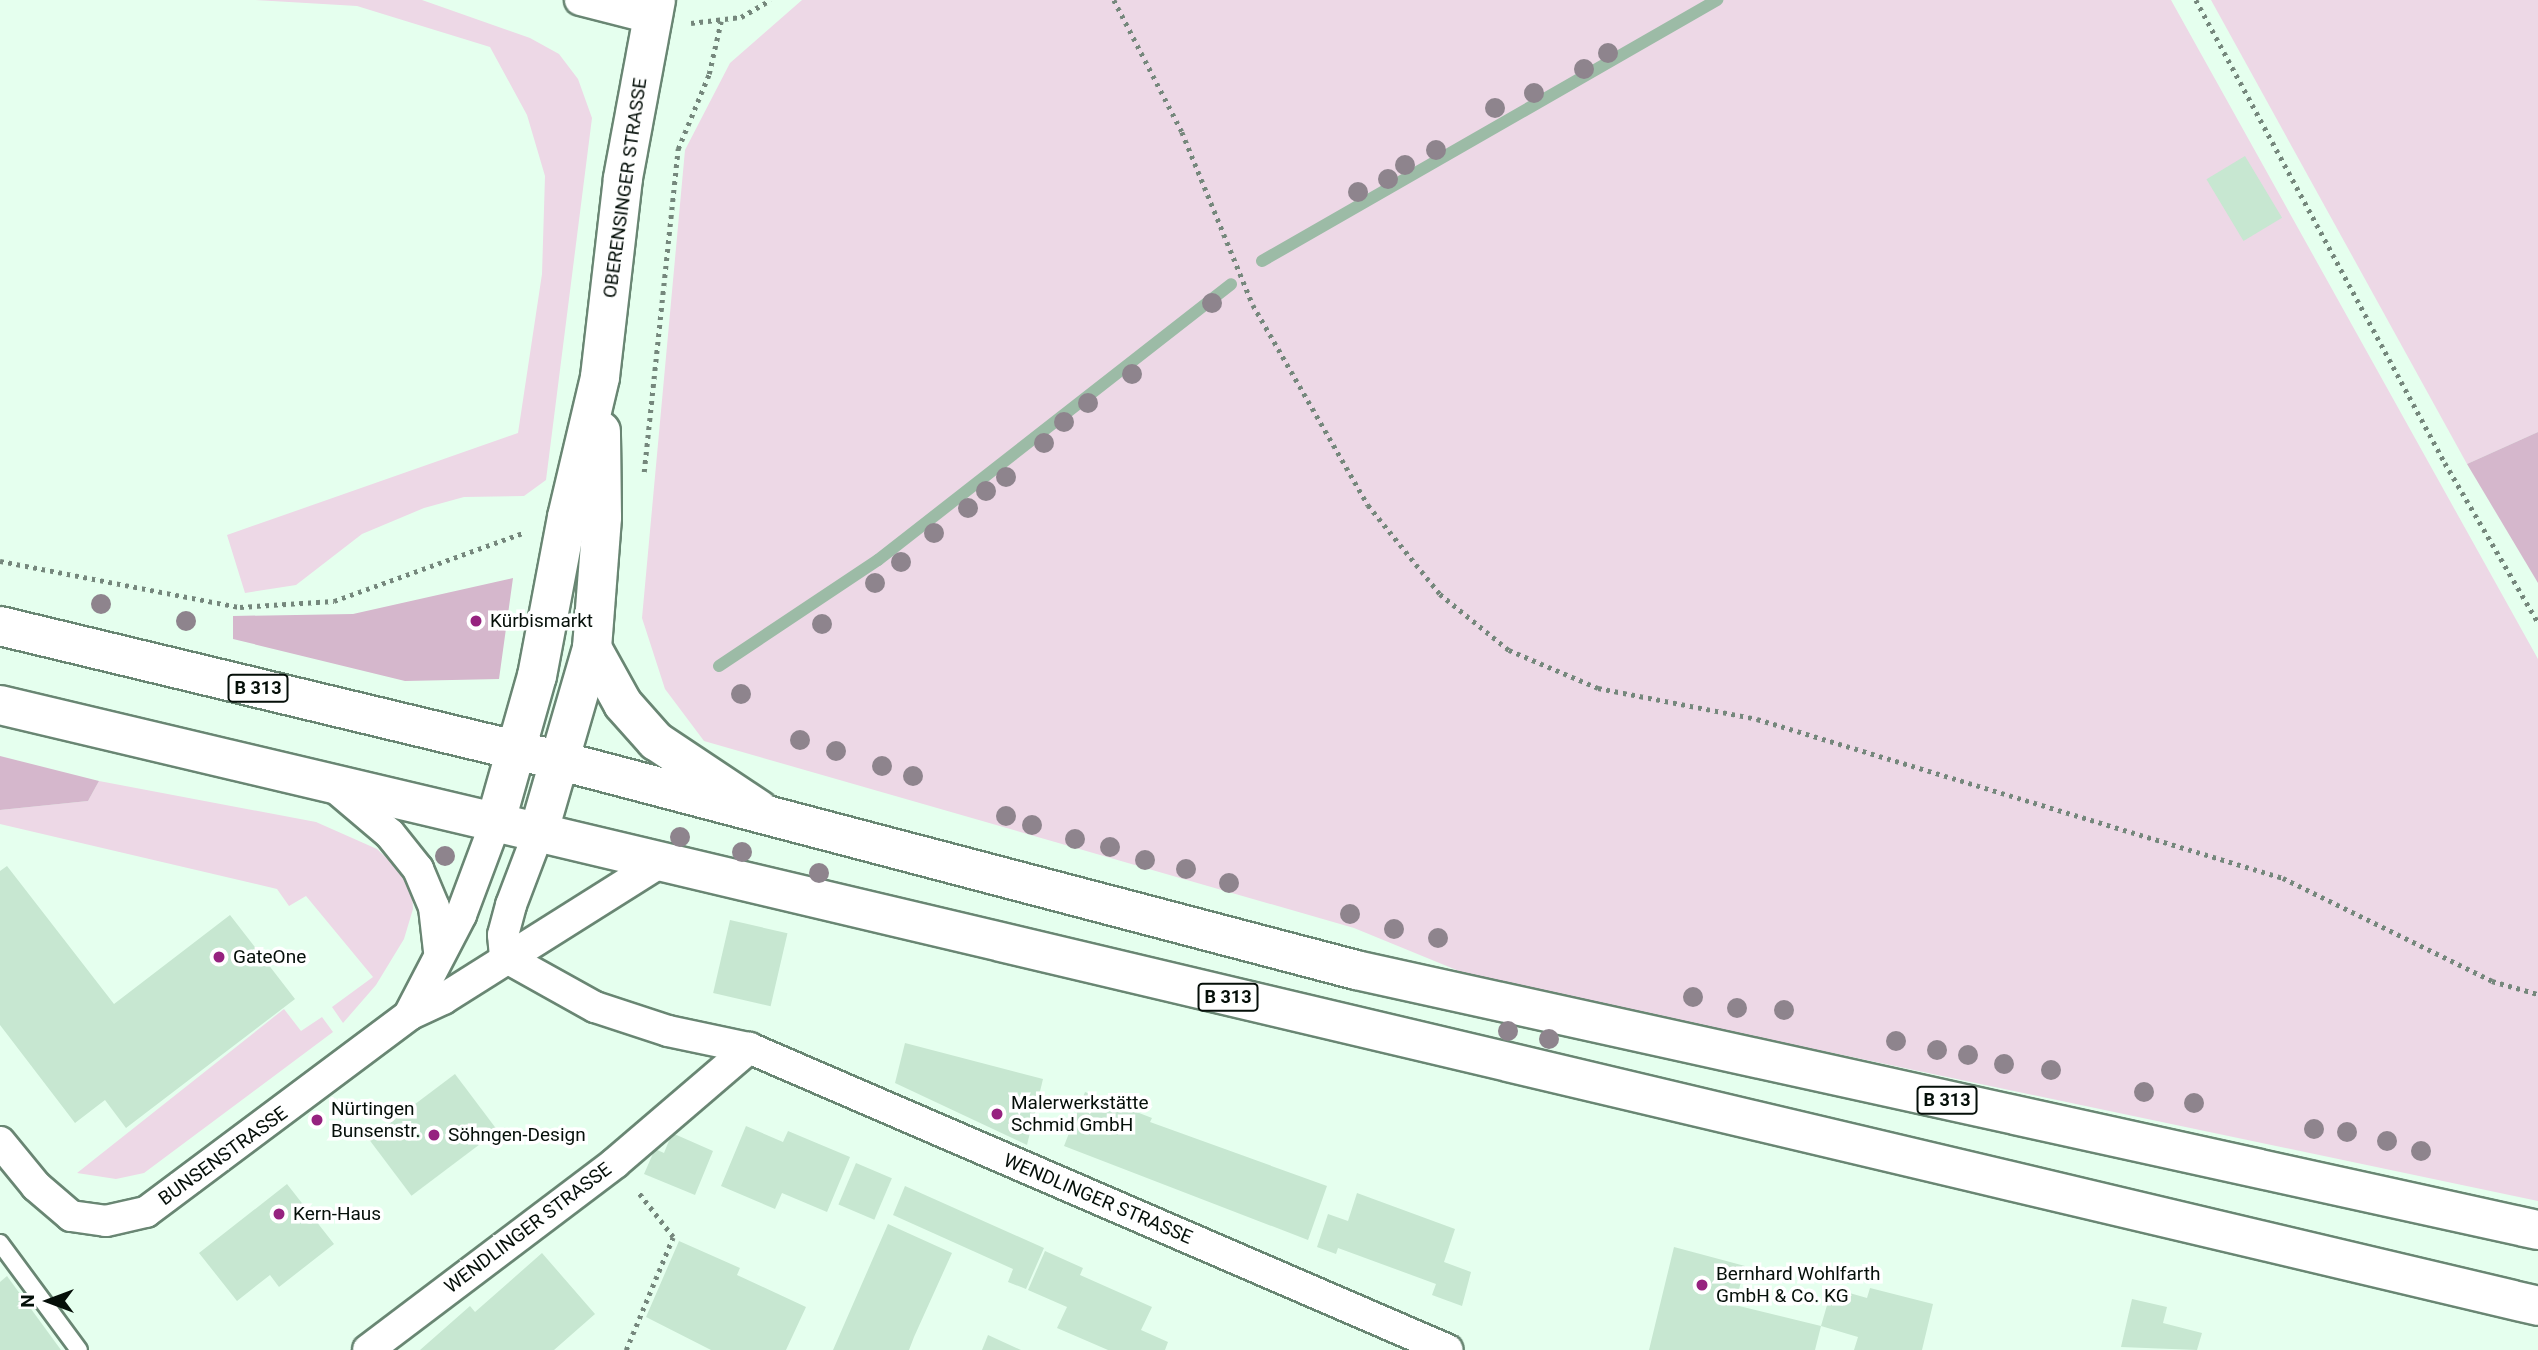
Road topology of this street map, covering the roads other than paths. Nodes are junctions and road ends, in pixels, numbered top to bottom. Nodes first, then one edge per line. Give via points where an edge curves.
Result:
1 (580, 0) edge
2 (654, 9) edge
3 (600, 377) junction
4 (0, 626) edge
5 (592, 648) junction
6 (0, 705) edge
7 (516, 750) junction
8 (561, 761) junction
9 (328, 782) junction
10 (769, 816) junction
11 (495, 824) junction
12 (538, 834) junction
13 (662, 861) junction
14 (439, 951) junction
15 (505, 957) junction
16 (409, 1015) junction
17 (749, 1048) junction
18 (0, 1142) edge
19 (2538, 1230) edge
20 (0, 1243) edge
21 (2538, 1306) edge
22 (79, 1350) edge
23 (368, 1350) edge
24 (1448, 1350) edge

1 - 2 street
2 - 3 main road, OBERENSINGER STRASSE via 623,178
3 - 5 main road, OBERENSINGER STRASSE via 603,517
3 - 7 main road, OBERENSINGER STRASSE via 537,676
4 - 7 main road, B 313
5 - 8 main road, OBERENSINGER STRASSE
5 - 10 main road via 623,704 656,741
6 - 9 main road, B 313
7 - 8 main road, B 313
7 - 11 main road, OBERENSINGER STRASSE
8 - 10 main road, B 313
8 - 12 main road, OBERENSINGER STRASSE
9 - 11 main road, B 313
9 - 14 street via 390,834 418,869 434,907
10 - 19 main road, B 313 via 1517,1008
11 - 12 main road, B 313
11 - 14 street, BUNSENSTRASSE via 461,915
12 - 13 main road, B 313
12 - 15 street via 511,905 503,935
13 - 15 street, BUNSENSTRASSE
13 - 21 main road, B 313
14 - 16 street, BUNSENSTRASSE
15 - 16 street, BUNSENSTRASSE
15 - 17 street, WENDLINGER STRASSE via 595,1007 668,1031
16 - 18 street, BUNSENSTRASSE via 146,1212 106,1221 71,1216 36,1186
17 - 23 street, WENDLINGER STRASSE via 615,1163
17 - 24 street, WENDLINGER STRASSE
20 - 22 lane

